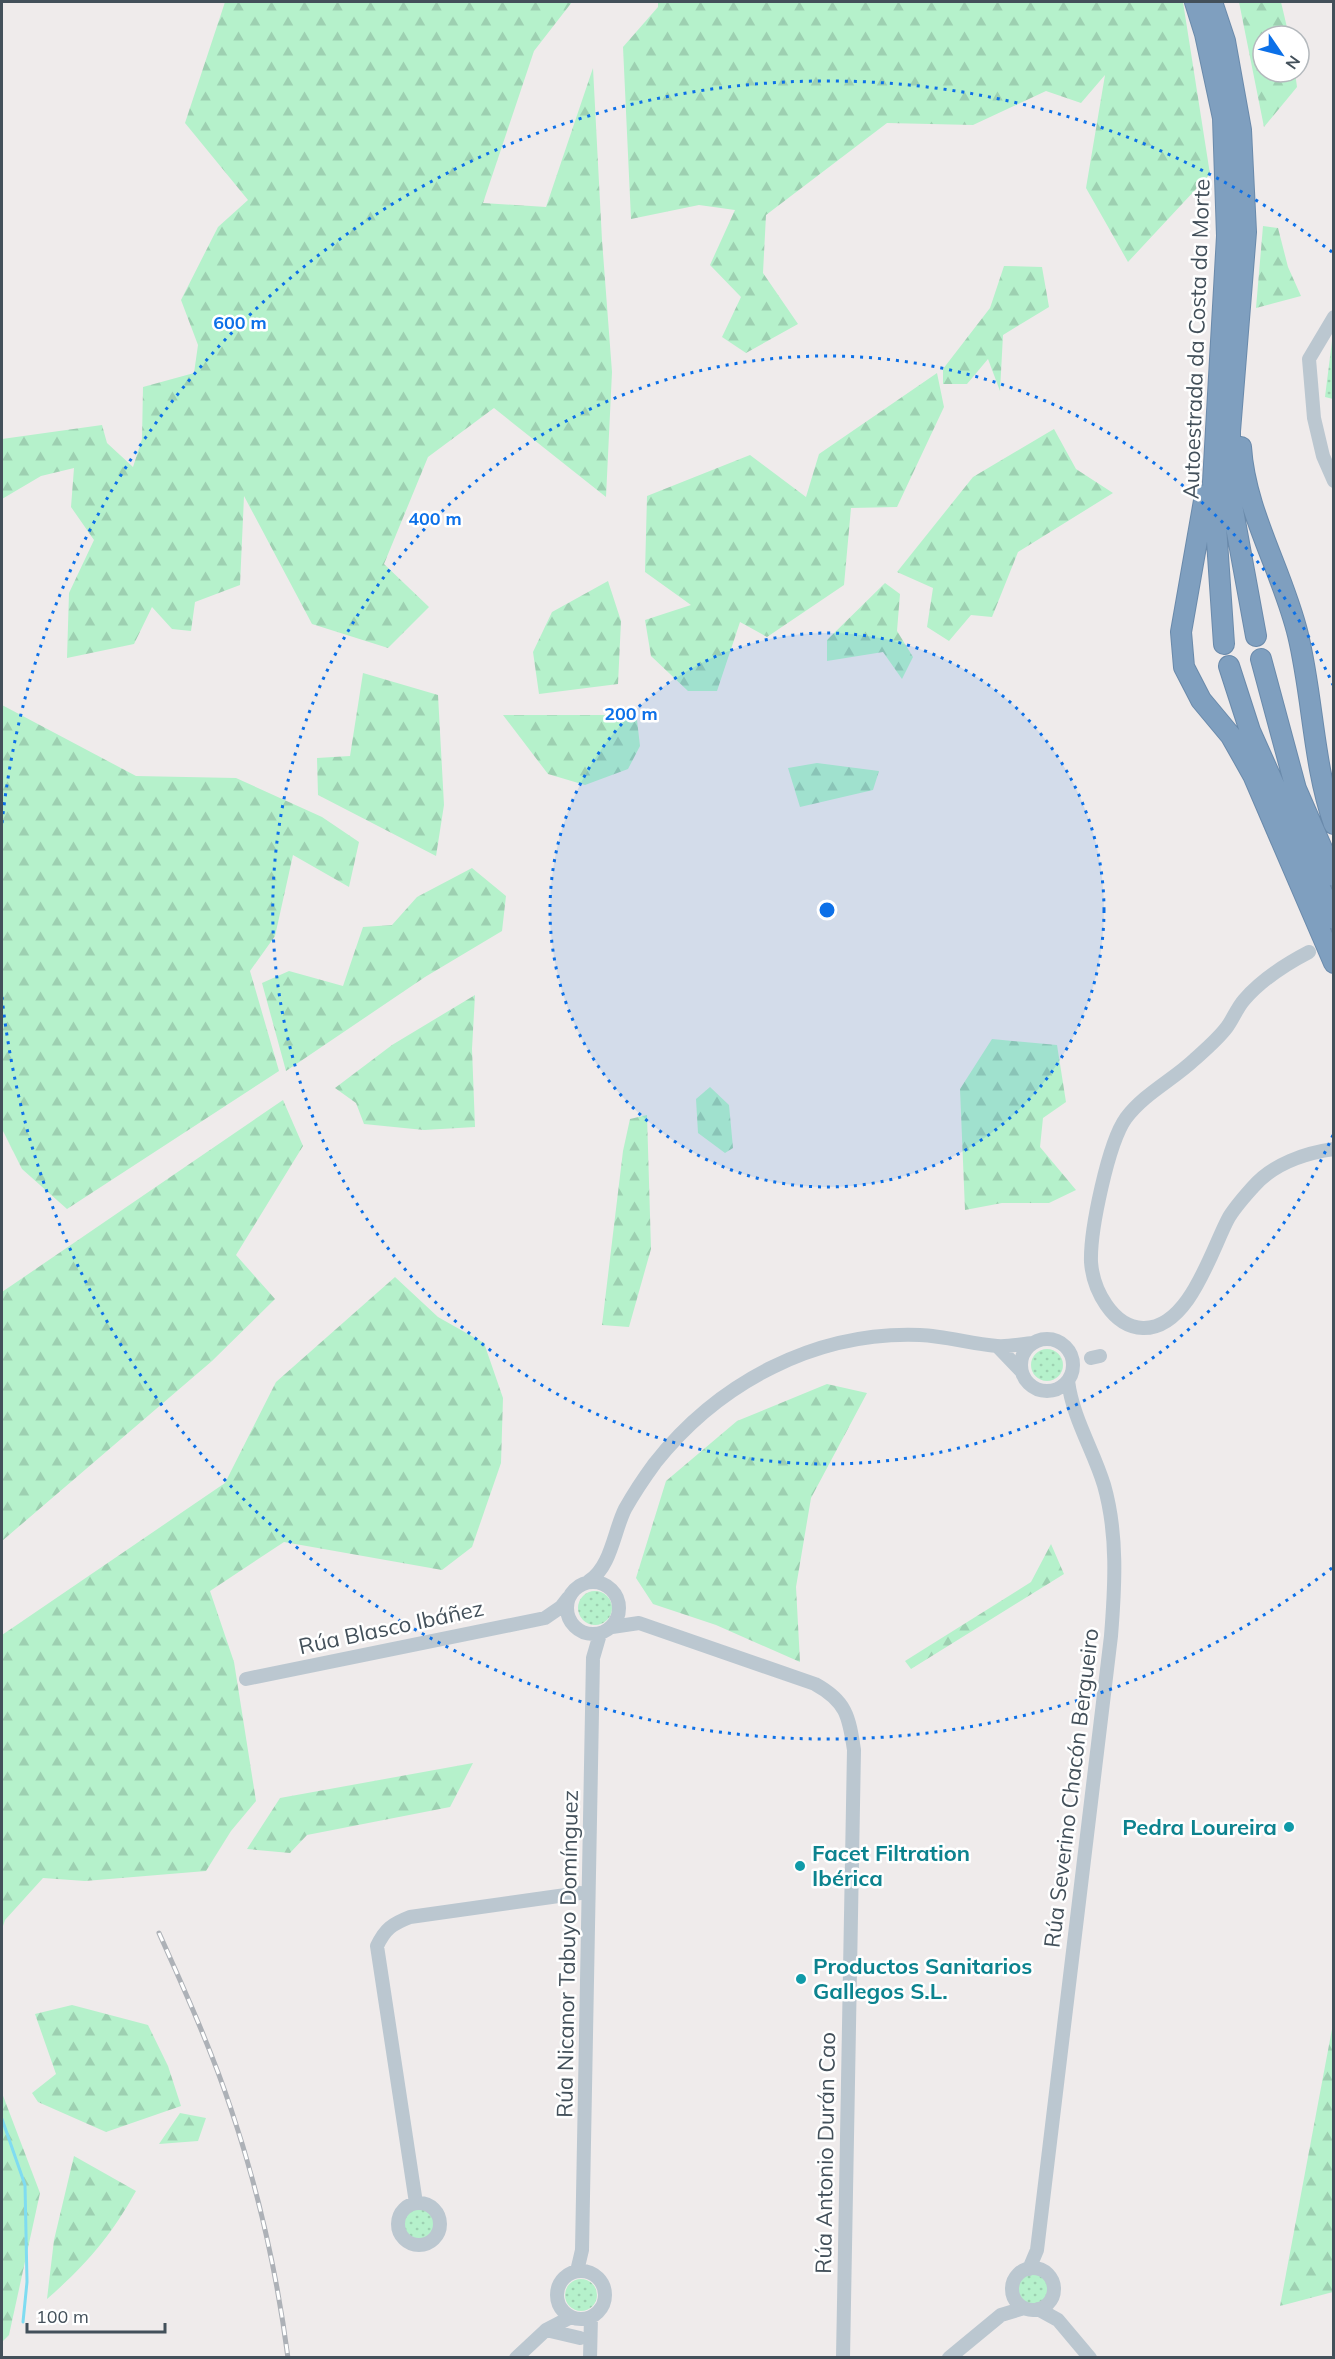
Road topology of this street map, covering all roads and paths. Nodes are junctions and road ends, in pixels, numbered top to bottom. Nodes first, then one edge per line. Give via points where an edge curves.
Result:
1 (1195, 2) edge
2 (1212, 2) edge
3 (1334, 317) edge
4 (1234, 369) junction
5 (1214, 445) junction
6 (1334, 481) edge
7 (1256, 636) dead end
8 (1224, 645) dead end
9 (1261, 659) dead end
10 (1229, 666) dead end
11 (1334, 824) edge
12 (1334, 876) edge
13 (1334, 919) edge
14 (1309, 952) dead end
15 (1334, 963) edge
16 (1334, 1149) edge
17 (1033, 1343) junction
18 (998, 1347) junction
19 (1021, 1371) junction
20 (1068, 1381) junction
21 (1056, 1390) junction
22 (1072, 1408) junction
23 (604, 1564) junction
24 (589, 1581) junction
25 (610, 1588) junction
26 (568, 1598) junction
27 (620, 1605) junction
28 (545, 1618) junction
29 (639, 1623) junction
30 (580, 1631) junction
31 (606, 1631) junction
32 (593, 1658) junction
33 (246, 1679) dead end
34 (580, 1893) dead end
35 (416, 2203) dead end
36 (582, 2250) junction
37 (1037, 2250) junction
38 (1029, 2269) junction
39 (577, 2271) junction
40 (1044, 2272) junction
41 (596, 2276) junction
42 (1012, 2294) junction
43 (1050, 2300) junction
44 (557, 2302) junction
45 (1031, 2309) junction
46 (1001, 2315) junction
47 (580, 2318) junction
48 (1058, 2320) junction
49 (546, 2330) junction
50 (586, 2348) edge
51 (516, 2358) edge
52 (843, 2358) edge
53 (949, 2358) edge
54 (1090, 2358) edge

1 - 5 highway, Autoestrada da Costa da Morte via 1223,118 1227,236
2 - 4 highway, Autoestrada da Costa da Morte via 1225,41 1241,130 1246,232
3 - 6 street via 1309,358 1314,417 1323,456
4 - 7 highway, Autoestrada da Costa da Morte via 1230,494
4 - 11 highway via 1242,468 1298,633
5 - 8 highway, Autoestrada da Costa da Morte
5 - 15 highway via 1181,632 1184,668 1201,700 1231,736 1253,775
9 - 12 highway via 1296,789
10 - 13 highway via 1250,731
14 - 16 street via 1265,979 1218,1037 1147,1095 1125,1119 1111,1149 1094,1233 1091,1263 1105,1304 1130,1325 1144,1328 1176,1313 1195,1292 1230,1216 1255,1185 1283,1164 1316,1151
17 - 18 street
17 - 19 street via 1023,1355
17 - 20 street via 1046,1339 1065,1346 1073,1363
18 - 19 street
18 - 23 street via 948,1337 887,1336 827,1346 761,1372 708,1408 678,1436 625,1510
19 - 21 street via 1024,1379 1038,1390
20 - 21 street
20 - 22 street, Rúa Severino Chacón Bergueiro
21 - 22 street, Rúa Severino Chacón Bergueiro
22 - 37 street, Rúa Severino Chacón Bergueiro via 1104,1485 1113,1537 1115,1586
23 - 24 street
23 - 25 street
24 - 25 street
24 - 26 street
25 - 27 street
26 - 28 street, Rúa Blasco Ibáñez
26 - 30 street via 567,1614
27 - 29 street, Rúa Antonio Durán Cao
27 - 31 street via 619,1616
28 - 30 street, Rúa Blasco Ibáñez
28 - 33 street, Rúa Blasco Ibáñez
29 - 31 street, Rúa Antonio Durán Cao
29 - 52 street, Rúa Antonio Durán Cao via 815,1684 839,1699 849,1721 854,1750
30 - 31 street
30 - 32 street, Rúa Nicanor Tabuyo Domínguez
31 - 32 street, Rúa Nicanor Tabuyo Domínguez
32 - 36 street, Rúa Nicanor Tabuyo Domínguez
34 - 35 street via 410,1917 383,1932 377,1946
36 - 39 street, Rúa Nicanor Tabuyo Domínguez
36 - 41 street, Rúa Nicanor Tabuyo Domínguez
37 - 38 street, Rúa Severino Chacón Bergueiro
37 - 40 street, Rúa Severino Chacón Bergueiro
38 - 40 street
38 - 42 street via 1017,2275
39 - 41 street
39 - 44 street via 560,2282
40 - 43 street via 1052,2282
41 - 47 street via 604,2288 604,2301
42 - 45 street
42 - 46 street
43 - 45 street
43 - 48 street
44 - 47 street
44 - 49 street
45 - 46 street
45 - 48 street
46 - 53 street
47 - 49 street
47 - 50 street
48 - 54 street
49 - 50 street
49 - 51 street

